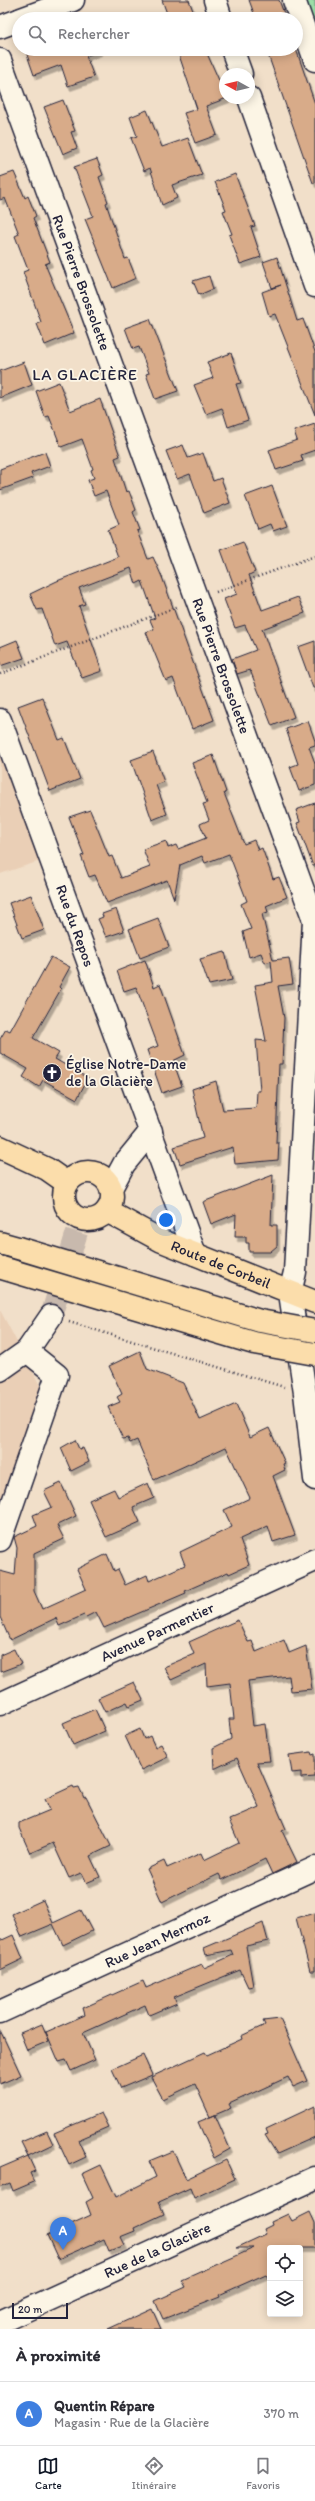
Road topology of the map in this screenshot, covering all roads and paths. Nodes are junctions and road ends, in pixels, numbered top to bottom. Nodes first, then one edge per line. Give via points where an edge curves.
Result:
1 (73, 0) edge
2 (215, 0) edge
3 (294, 0) edge
4 (40, 12) edge
5 (219, 12) edge
6 (298, 12) edge
7 (12, 22) edge
8 (303, 26) edge
9 (0, 27) edge
10 (235, 56) edge
11 (0, 60) edge
12 (315, 60) edge
13 (239, 68) edge
14 (251, 104) edge
15 (315, 286) edge
16 (315, 556) edge
17 (198, 599) junction
18 (0, 674) edge
19 (0, 720) edge
20 (315, 920) edge
21 (151, 1131) junction
22 (0, 1147) edge
23 (67, 1183) junction
24 (111, 1188) junction
25 (107, 1211) junction
26 (9, 1246) edge
27 (195, 1254) junction
28 (1, 1268) edge
29 (290, 1293) junction
30 (315, 1302) edge
31 (51, 1316) joint
32 (315, 1331) edge
33 (27, 1351) junction
34 (315, 1354) edge
35 (308, 1367) edge
36 (0, 1370) edge
37 (305, 1393) junction
38 (315, 1479) edge
39 (0, 1540) edge
40 (315, 1560) edge
41 (0, 1704) edge
42 (315, 1868) edge
43 (0, 2012) edge
44 (315, 2178) edge
45 (0, 2322) edge

1 - 4 street
2 - 5 street
3 - 6 street
7 - 9 street
8 - 12 street
10 - 13 street
11 - 17 street, Rue Pierre Brossolette
14 - 15 street
16 - 17 path
17 - 18 path
17 - 20 street, Rue Pierre Brossolette
19 - 21 street, Rue du Repos
20 - 29 street, Rue Pierre Brossolette via 295,1272
21 - 24 street via 124,1164
21 - 27 street, Rue du Repos
22 - 23 main road
23 - 24 main road via 79,1173 94,1172 101,1175
23 - 25 main road via 63,1196 65,1204 74,1216 93,1220
24 - 25 main road via 111,1200
25 - 27 main road, Route de Corbeil via 162,1241
26 - 32 main road, bridge via 260,1321
27 - 29 main road, Route de Corbeil
28 - 34 main road, bridge via 254,1343
29 - 30 main road, Route de Corbeil
29 - 35 street
31 - 33 street
31 - 37 path
33 - 36 street
33 - 39 street via 57,1375
35 - 37 street
37 - 38 street
40 - 41 street, Avenue Parmentier
42 - 43 street, Rue Jean Mermoz
44 - 45 street, Rue de la Glacière

